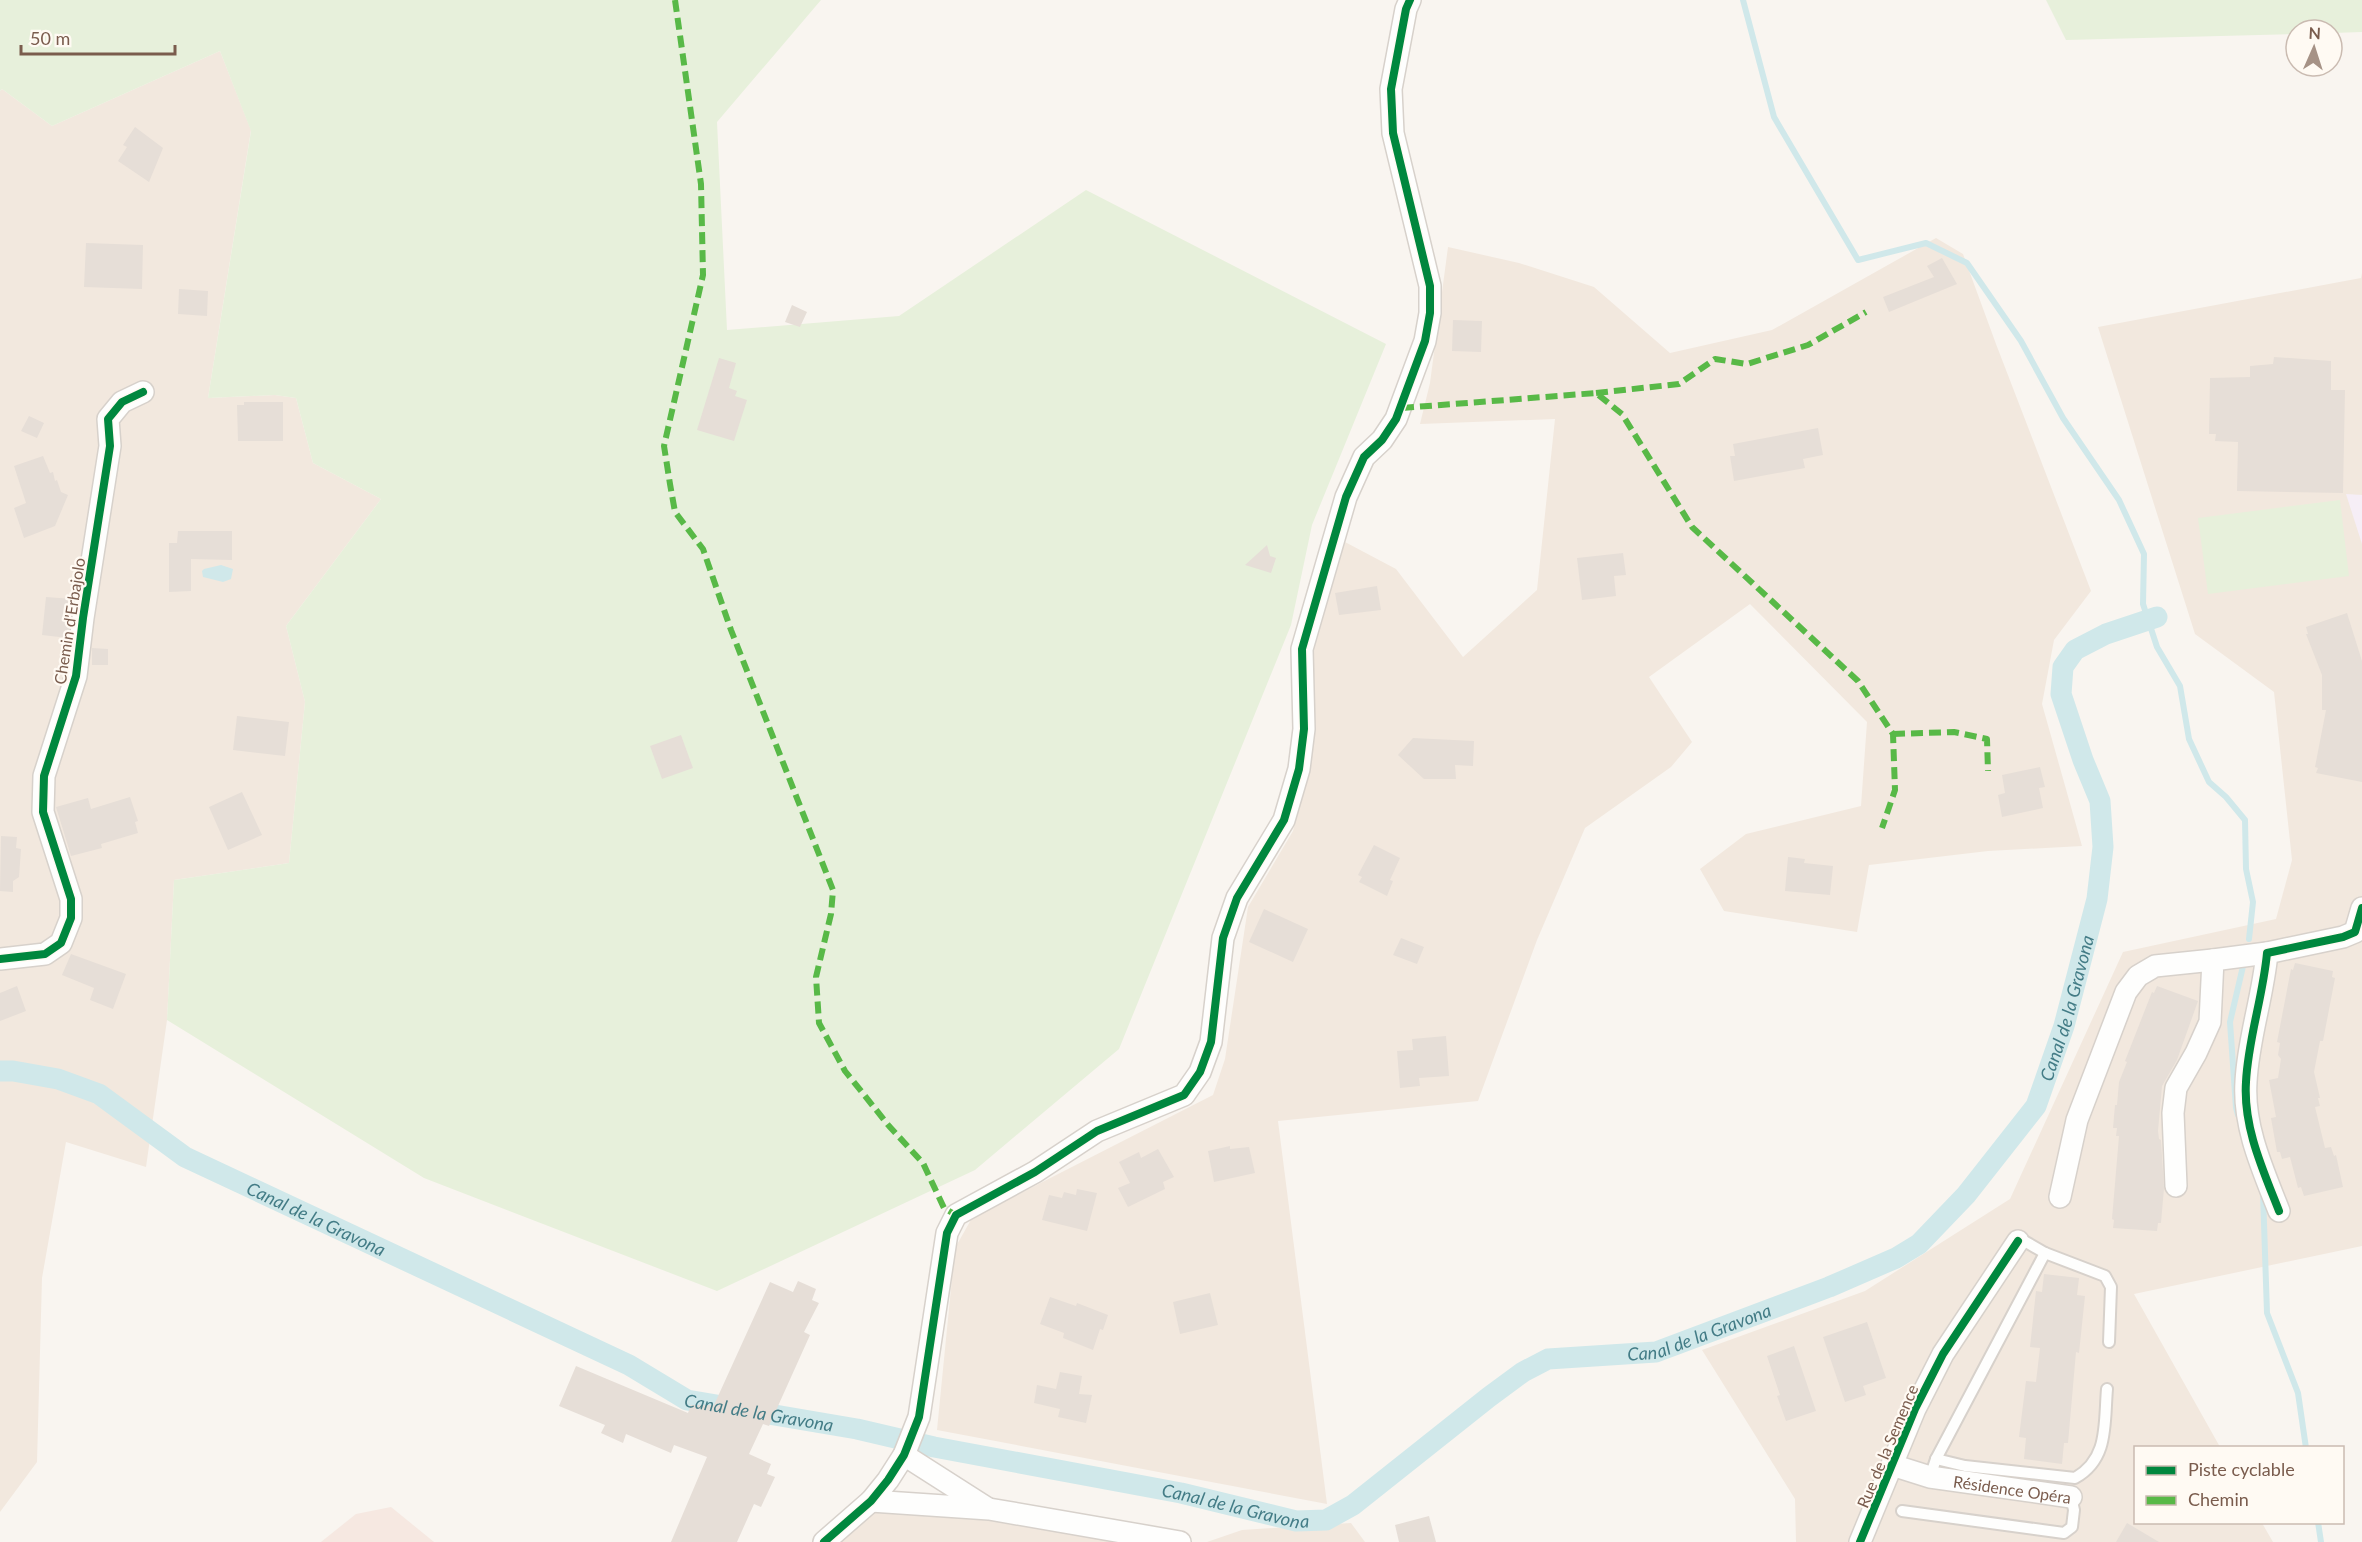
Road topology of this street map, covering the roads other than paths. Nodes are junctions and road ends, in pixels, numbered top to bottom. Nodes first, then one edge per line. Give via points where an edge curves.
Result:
1 (1410, 0) edge
2 (143, 392) dead end
3 (2362, 908) edge
4 (2267, 953) junction
5 (0, 959) edge
6 (2213, 960) junction
7 (2176, 1186) dead end
8 (2060, 1197) dead end
9 (2279, 1211) dead end
10 (2018, 1241) joint
11 (2045, 1253) junction
12 (2109, 1342) dead end
13 (2108, 1389) dead end
14 (904, 1455) junction
15 (1892, 1465) junction
16 (1933, 1468) junction
17 (2072, 1497) joint
18 (871, 1502) junction
19 (989, 1509) junction
20 (1902, 1511) dead end
21 (824, 1542) edge
22 (1180, 1542) edge
23 (1860, 1542) edge

1 - 14 street via 1390,89 1393,133 1430,286 1425,341 1396,419 1364,457 1346,497 1302,649 1304,729 1299,769 1284,820 1237,898 1223,938 1211,1042 1200,1072 1184,1095 1097,1131 1035,1172 956,1215 947,1233 919,1417
2 - 5 street, Chemin d'Erbajolo via 122,402 108,419 110,446 76,675 44,776 43,812 71,899 71,918 61,943 45,954
3 - 4 street via 2355,932 2349,935
4 - 6 street
4 - 9 street via 2246,1083 2250,1132
6 - 7 street via 2210,1022 2176,1088
6 - 8 street via 2155,966 2138,975 2127,992 2077,1120
10 - 11 lane
10 - 15 street, Rue de la Semence via 1943,1354
11 - 12 lane via 2105,1276 2110,1287
11 - 16 lane, Résidence Opéra
13 - 16 lane, Résidence Opéra via 2102,1446 2088,1470 2075,1478 1965,1466
14 - 18 street
14 - 19 street
15 - 16 street, Résidence Opéra
15 - 23 street, Rue de la Semence
16 - 17 street, Résidence Opéra
17 - 20 lane, Résidence Opéra via 2072,1527 2064,1533
18 - 19 street
18 - 21 street
19 - 22 street

